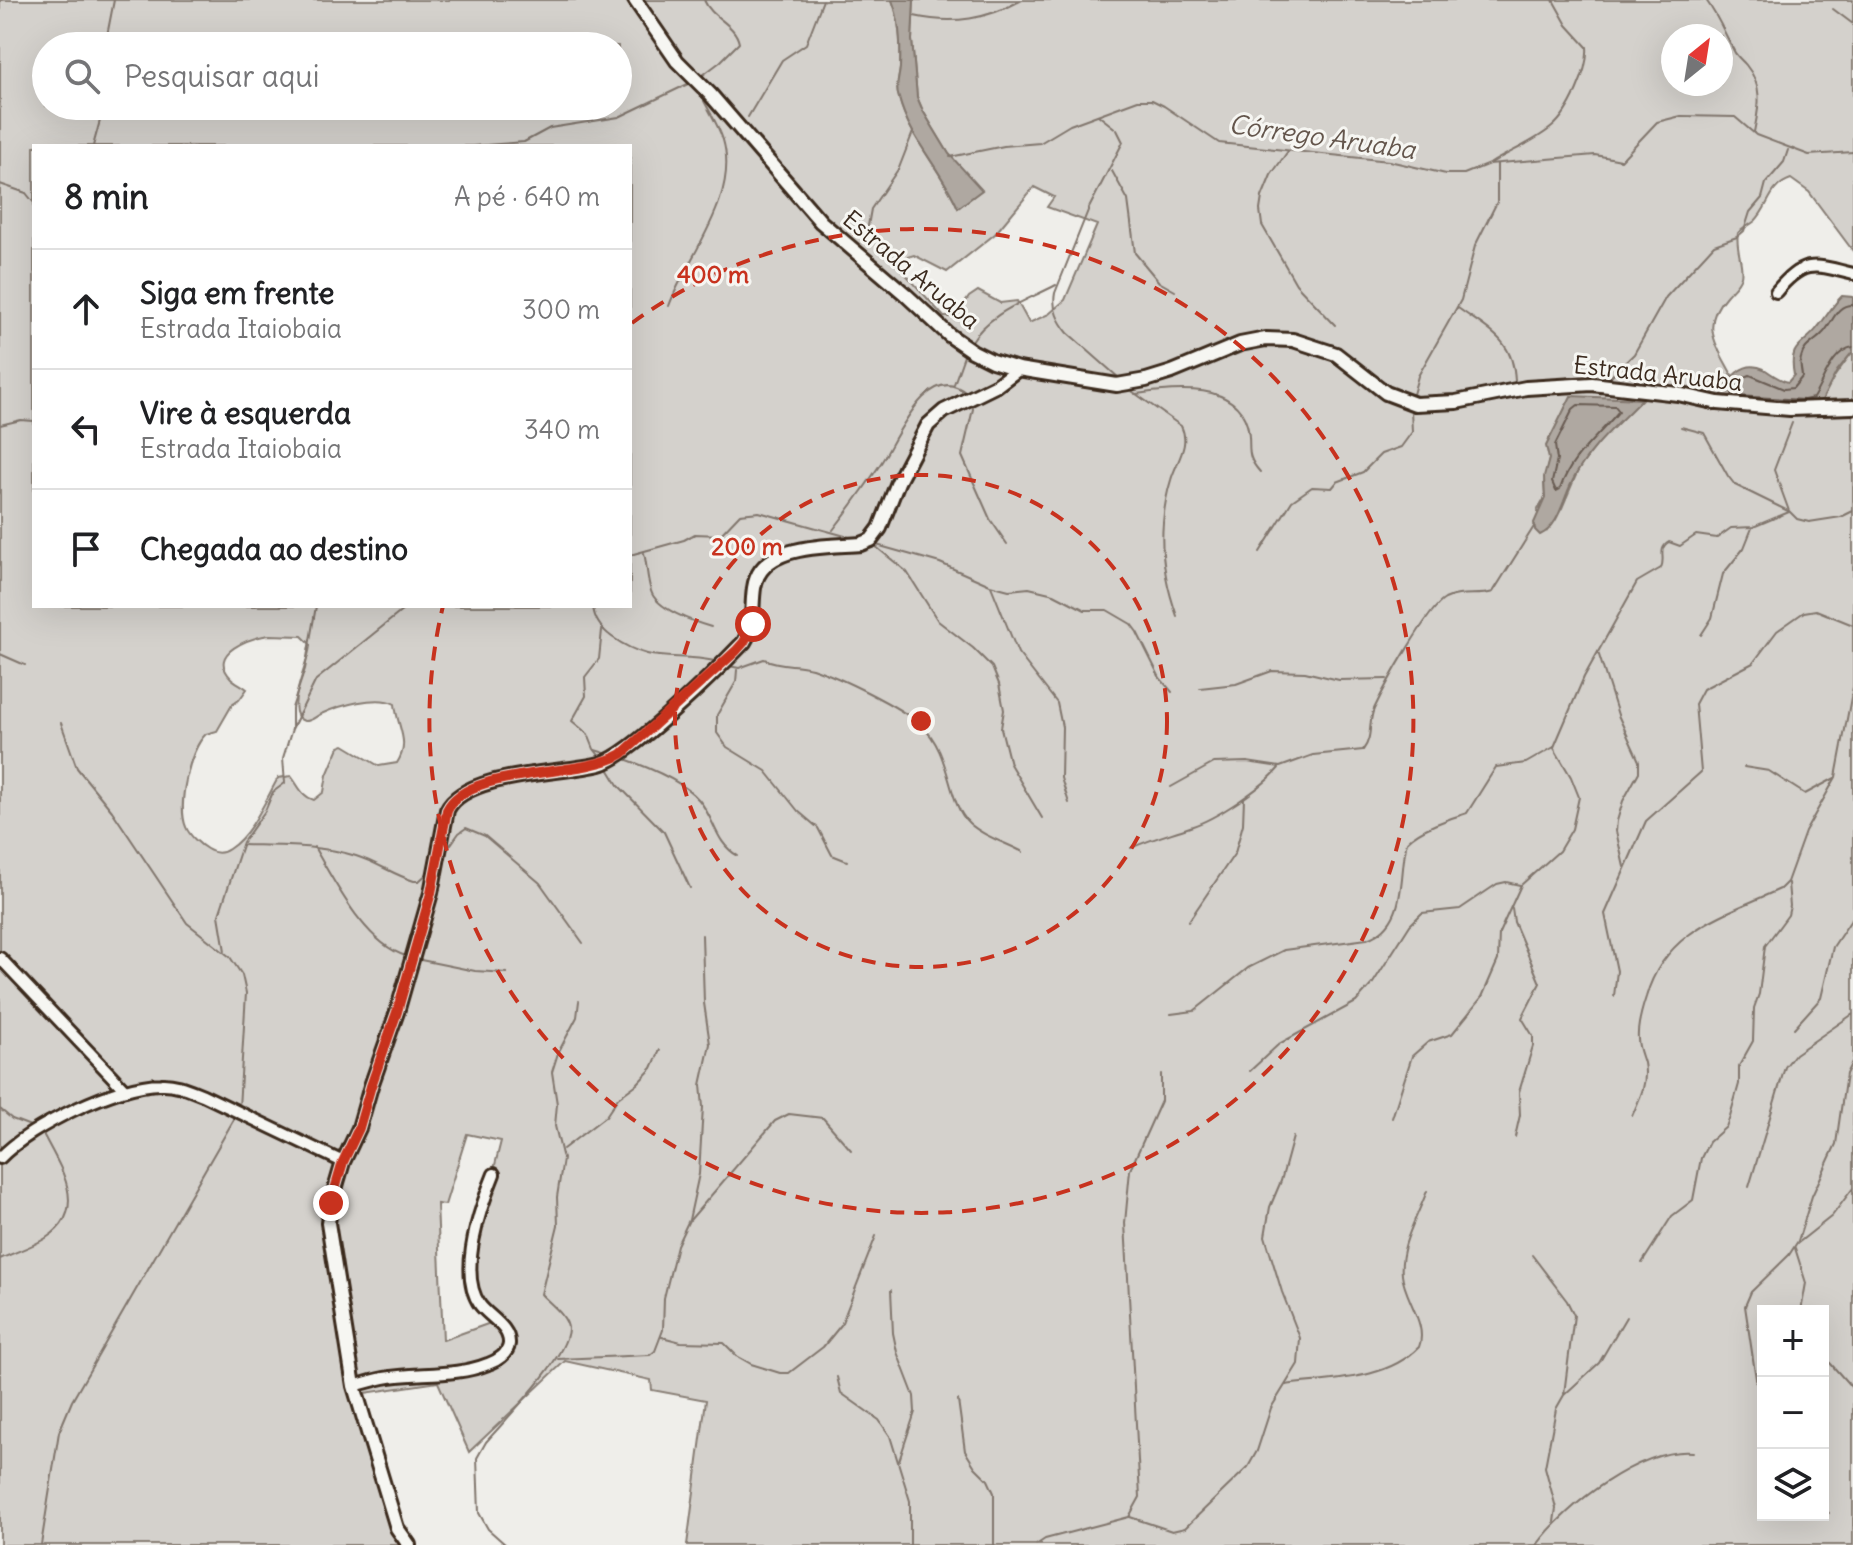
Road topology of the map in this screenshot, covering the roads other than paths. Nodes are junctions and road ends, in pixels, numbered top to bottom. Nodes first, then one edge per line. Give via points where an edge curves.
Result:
1 (635, 0) edge
2 (1853, 274) edge
3 (1776, 292) dead end
4 (1018, 369) junction
5 (1853, 407) edge
6 (0, 958) edge
7 (125, 1090) junction
8 (0, 1158) edge
9 (343, 1162) junction
10 (494, 1174) dead end
11 (354, 1386) junction
12 (409, 1545) edge

1 - 4 street, Estrada Aruaba via 677,61 821,222 949,335 972,351
2 - 3 street via 1804,267 1792,272
4 - 5 street, Estrada Aruaba via 1129,384 1240,344 1293,340 1336,354 1386,393 1415,404 1592,384 1718,403
4 - 9 street via 928,425 871,540 791,552 767,564 754,584 753,624 744,642 631,748 602,764 516,777 471,789 451,801 397,1012
6 - 7 street
7 - 8 street via 34,1130
7 - 9 street via 162,1084 183,1087
9 - 11 street via 328,1223
10 - 11 street via 477,1216 471,1273 481,1306 507,1334 507,1351 486,1365
11 - 12 street via 397,1528

